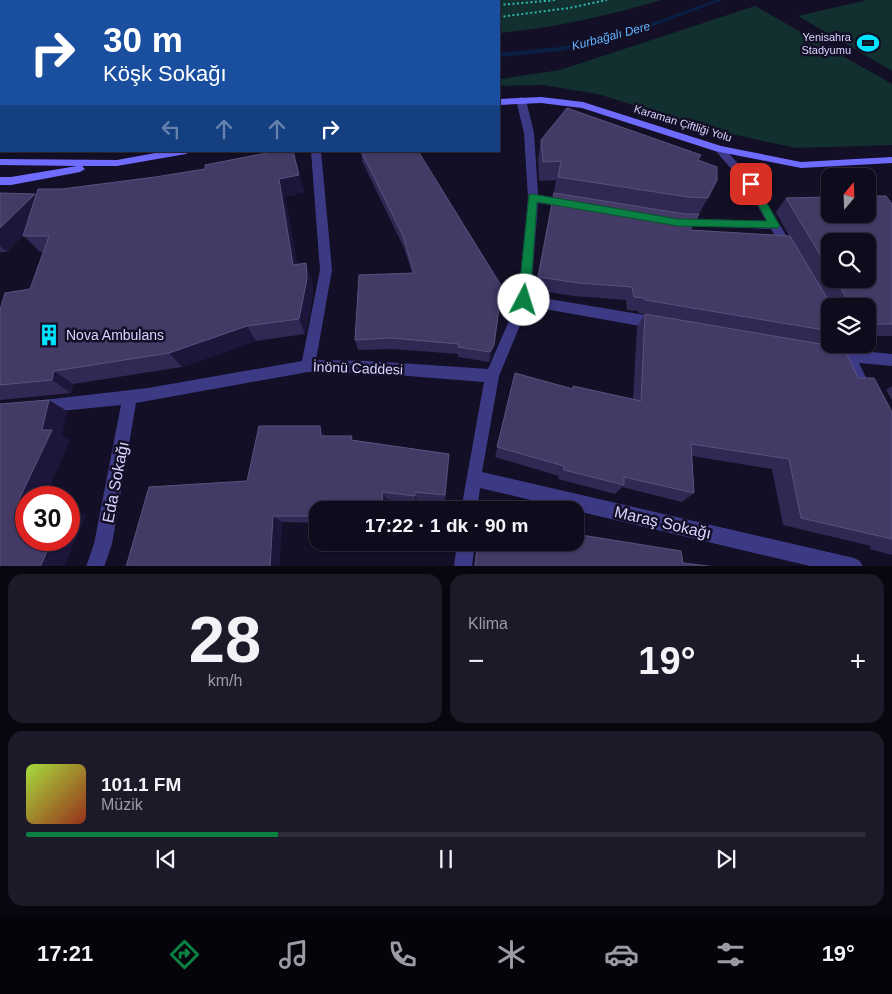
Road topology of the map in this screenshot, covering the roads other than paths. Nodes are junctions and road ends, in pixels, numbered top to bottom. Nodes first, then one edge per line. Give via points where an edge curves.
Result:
1 (522, 100) junction
2 (500, 102) edge
3 (719, 149) junction
4 (180, 152) edge
5 (316, 152) edge
6 (892, 160) edge
7 (0, 162) edge
8 (117, 163) junction
9 (0, 181) edge
10 (532, 198) junction
11 (581, 206) edge
12 (668, 221) edge
13 (774, 225) junction
14 (793, 258) edge
15 (524, 300) junction
16 (672, 326) edge
17 (847, 353) edge
18 (859, 353) edge
19 (892, 360) edge
20 (308, 366) junction
21 (492, 376) junction
22 (130, 397) junction
23 (28, 407) edge
24 (875, 409) edge
25 (473, 478) junction
26 (470, 501) edge
27 (465, 551) edge
28 (95, 566) edge
29 (463, 566) edge
30 (854, 566) edge

1 - 2 main road, Karaman Çiftliği Yolu
1 - 3 main road, Karaman Çiftliği Yolu via 583,105
1 - 10 street via 529,133
3 - 6 main road, Karaman Çiftliği Yolu via 800,165
3 - 13 street via 751,184
4 - 8 main road
5 - 20 street via 326,270
7 - 8 main road
8 - 9 main road
10 - 11 street
10 - 15 street
12 - 13 street
13 - 14 street
15 - 16 street
15 - 21 street
17 - 24 street
18 - 19 street
20 - 21 street, İnönü Caddesi
20 - 22 street, İnönü Caddesi
21 - 25 street
22 - 23 street, İnönü Caddesi
22 - 28 street, Eda Sokağı via 103,544
25 - 26 street
25 - 30 street, Maraş Sokağı
27 - 29 street

